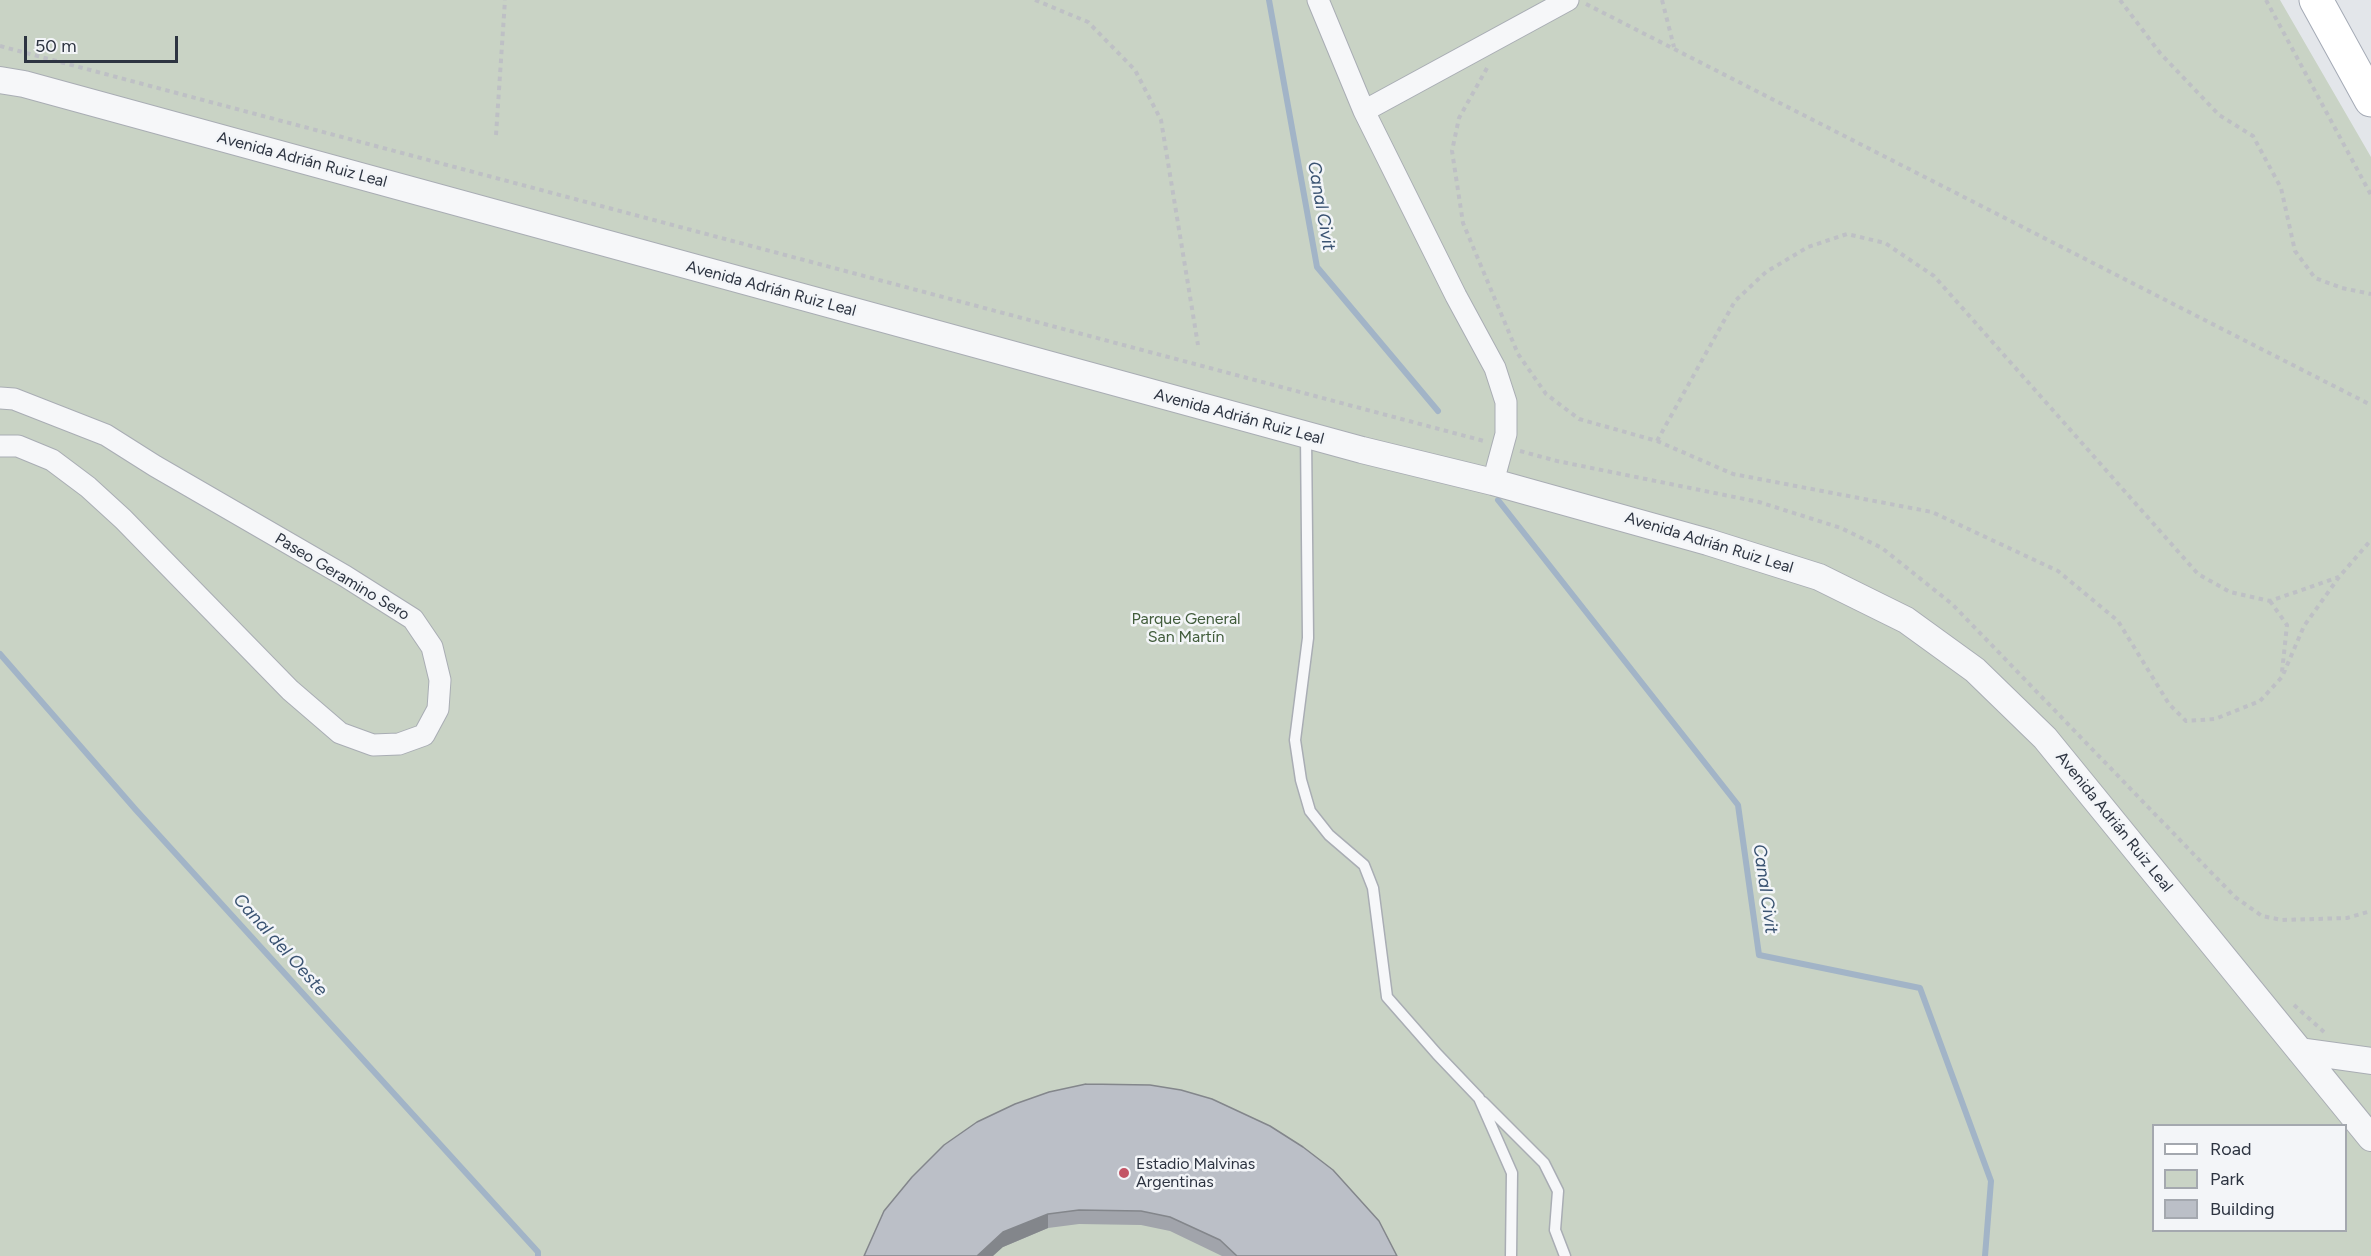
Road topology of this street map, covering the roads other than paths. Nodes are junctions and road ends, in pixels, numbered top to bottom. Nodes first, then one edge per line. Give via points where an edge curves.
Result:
1 (1318, 0) edge
2 (1568, 0) edge
3 (2316, 0) edge
4 (0, 80) edge
5 (2371, 100) edge
6 (1364, 111) junction
7 (0, 398) edge
8 (1306, 435) junction
9 (0, 446) edge
10 (1493, 482) junction
11 (2300, 1051) junction
12 (2371, 1061) edge
13 (1479, 1098) junction
14 (2371, 1138) edge
15 (1510, 1256) edge
16 (1565, 1256) edge

1 - 6 street
2 - 6 street
3 - 5 main road
4 - 8 street, Avenida Adrián Ruiz Leal
6 - 10 street via 1495,368 1506,402 1506,434
7 - 9 street, Paseo Geramino Sero via 14,399 106,435 413,619 432,647 440,680 438,709 424,735 399,744 373,745 340,733 290,690 88,487 52,460 18,446
8 - 10 street, Avenida Adrián Ruiz Leal
8 - 13 lane via 1308,638 1295,740 1301,780 1310,811 1329,835 1364,865 1372,888 1388,997
10 - 11 street, Avenida Adrián Ruiz Leal via 1819,577 1906,620 1975,670 2045,738
11 - 12 street
11 - 14 street, Avenida Adrián Ruiz Leal
13 - 15 lane via 1512,1173
13 - 16 lane via 1544,1163 1558,1191 1555,1230

